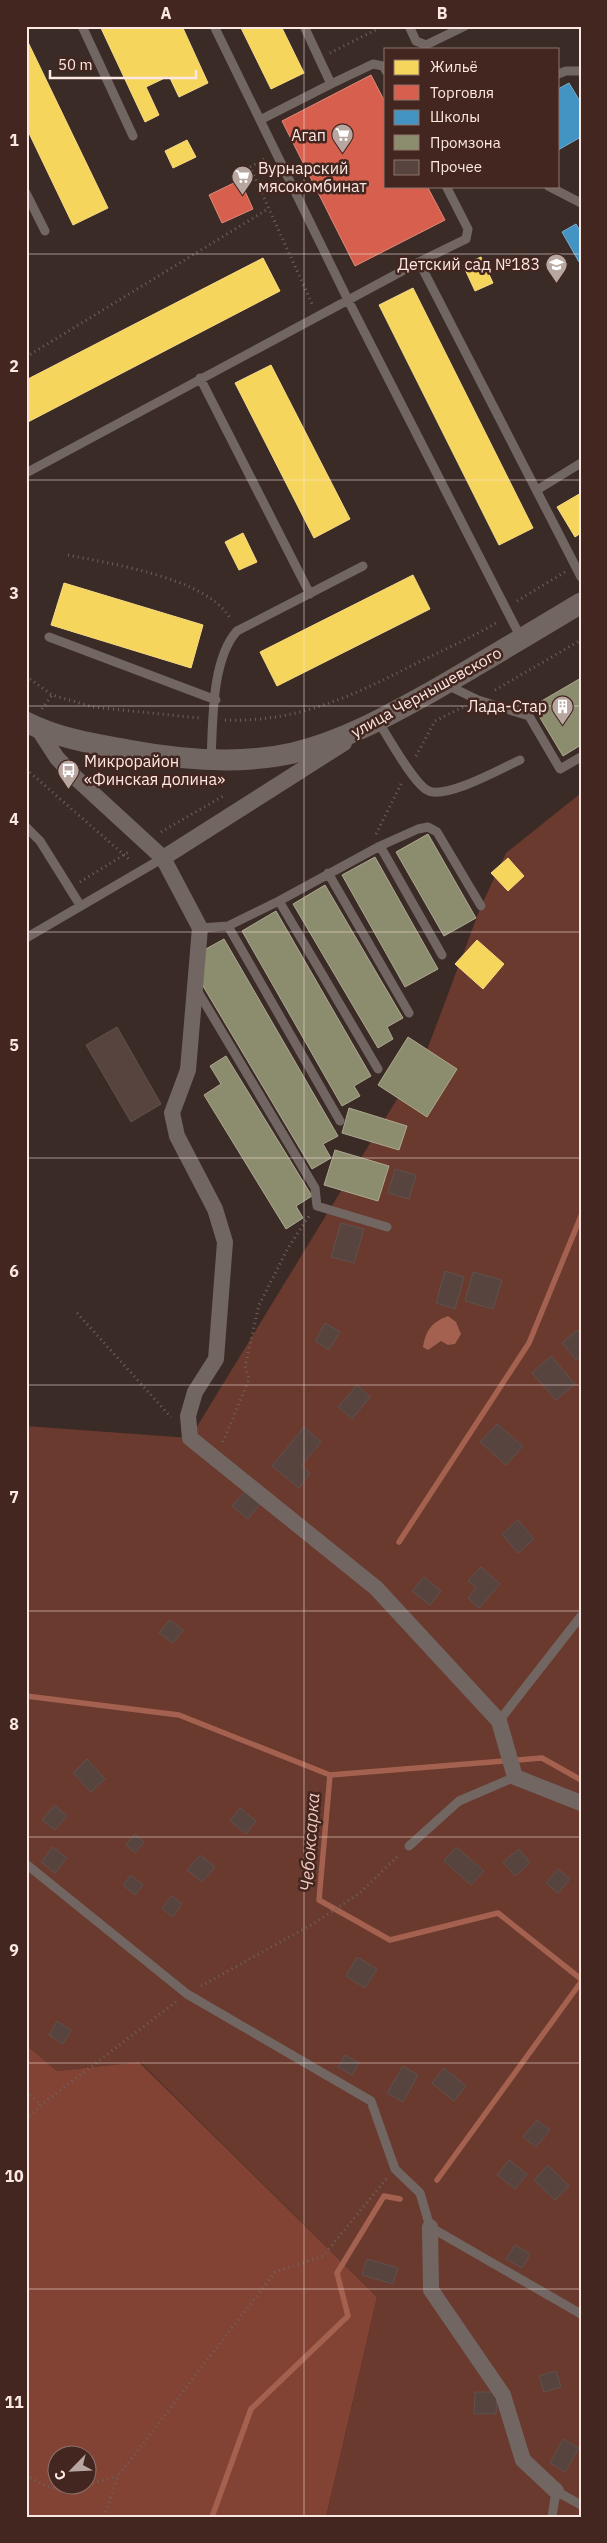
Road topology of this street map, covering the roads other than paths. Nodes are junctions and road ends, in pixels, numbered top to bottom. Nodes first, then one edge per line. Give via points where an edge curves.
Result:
1 (82, 26) edge
2 (214, 26) edge
3 (304, 26) edge
4 (409, 26) edge
5 (464, 26) edge
6 (384, 68) edge
7 (581, 71) edge
8 (560, 73) edge
9 (331, 84) junction
10 (260, 120) junction
11 (133, 136) dead end
12 (447, 188) edge
13 (552, 188) edge
14 (26, 193) edge
15 (581, 203) edge
16 (45, 231) dead end
17 (419, 262) junction
18 (348, 300) junction
19 (200, 378) junction
20 (581, 463) edge
21 (26, 473) edge
22 (536, 490) junction
23 (364, 566) dead end
24 (581, 577) edge
25 (310, 594) junction
26 (581, 604) edge
27 (49, 637) dead end
28 (522, 639) junction
29 (444, 684) junction
30 (216, 700) junction
31 (35, 719) edge
32 (373, 724) junction
33 (581, 757) edge
34 (211, 760) junction
35 (520, 760) dead end
36 (26, 827) edge
37 (380, 846) junction
38 (163, 858) junction
39 (328, 873) junction
40 (279, 901) junction
41 (80, 905) junction
42 (481, 906) dead end
43 (228, 926) junction
44 (200, 928) junction
45 (26, 938) edge
46 (442, 955) dead end
47 (194, 986) junction
48 (410, 1013) dead end
49 (378, 1069) dead end
50 (340, 1121) dead end
51 (387, 1227) dead end
52 (581, 1616) edge
53 (499, 1720) junction
54 (514, 1777) junction
55 (581, 1803) edge
56 (408, 1846) road end
57 (26, 1864) edge
58 (430, 2227) junction
59 (581, 2314) edge
60 (556, 2491) junction
61 (581, 2505) edge
62 (552, 2517) edge

1 - 11 lane
2 - 10 lane
3 - 9 lane
4 - 5 lane via 416,41 426,45
6 - 9 lane via 373,64
7 - 8 lane
9 - 10 lane
10 - 18 lane
12 - 17 lane via 468,229 466,239
13 - 15 lane
14 - 16 lane
17 - 18 lane
17 - 22 lane
18 - 19 lane
18 - 28 lane
19 - 21 lane
19 - 25 lane
20 - 22 lane
22 - 24 lane
23 - 25 lane
25 - 30 lane via 237,632 228,642 221,658
26 - 28 street, улица Чернышевского
27 - 30 lane
28 - 29 street, улица Чернышевского
29 - 32 street, улица Чернышевского
29 - 33 lane via 478,700 529,716 560,769
30 - 34 lane
31 - 34 street, улица Чернышевского via 93,744 146,754
31 - 38 street via 63,764
32 - 34 street, улица Чернышевского via 326,744 292,753
32 - 35 lane via 426,790 435,793 452,790
32 - 38 street
36 - 41 lane via 40,841
37 - 39 lane
37 - 42 lane via 418,829 428,827 438,832
37 - 46 lane
38 - 41 lane
38 - 44 street
39 - 40 lane
39 - 48 lane
40 - 43 lane
40 - 49 lane
41 - 45 lane
43 - 44 lane
43 - 50 lane
44 - 47 street
47 - 51 lane via 315,1188 317,1206
47 - 53 street via 188,1070 172,1113 177,1136 215,1209 225,1242 216,1359 195,1392 188,1416 190,1438 376,1588
52 - 53 lane
53 - 54 street
54 - 55 street
54 - 56 lane via 459,1801
57 - 58 lane via 187,1994 371,2100 395,2169 420,2193
58 - 59 lane
58 - 60 street via 431,2290 503,2395 523,2460
60 - 61 lane
60 - 62 lane

